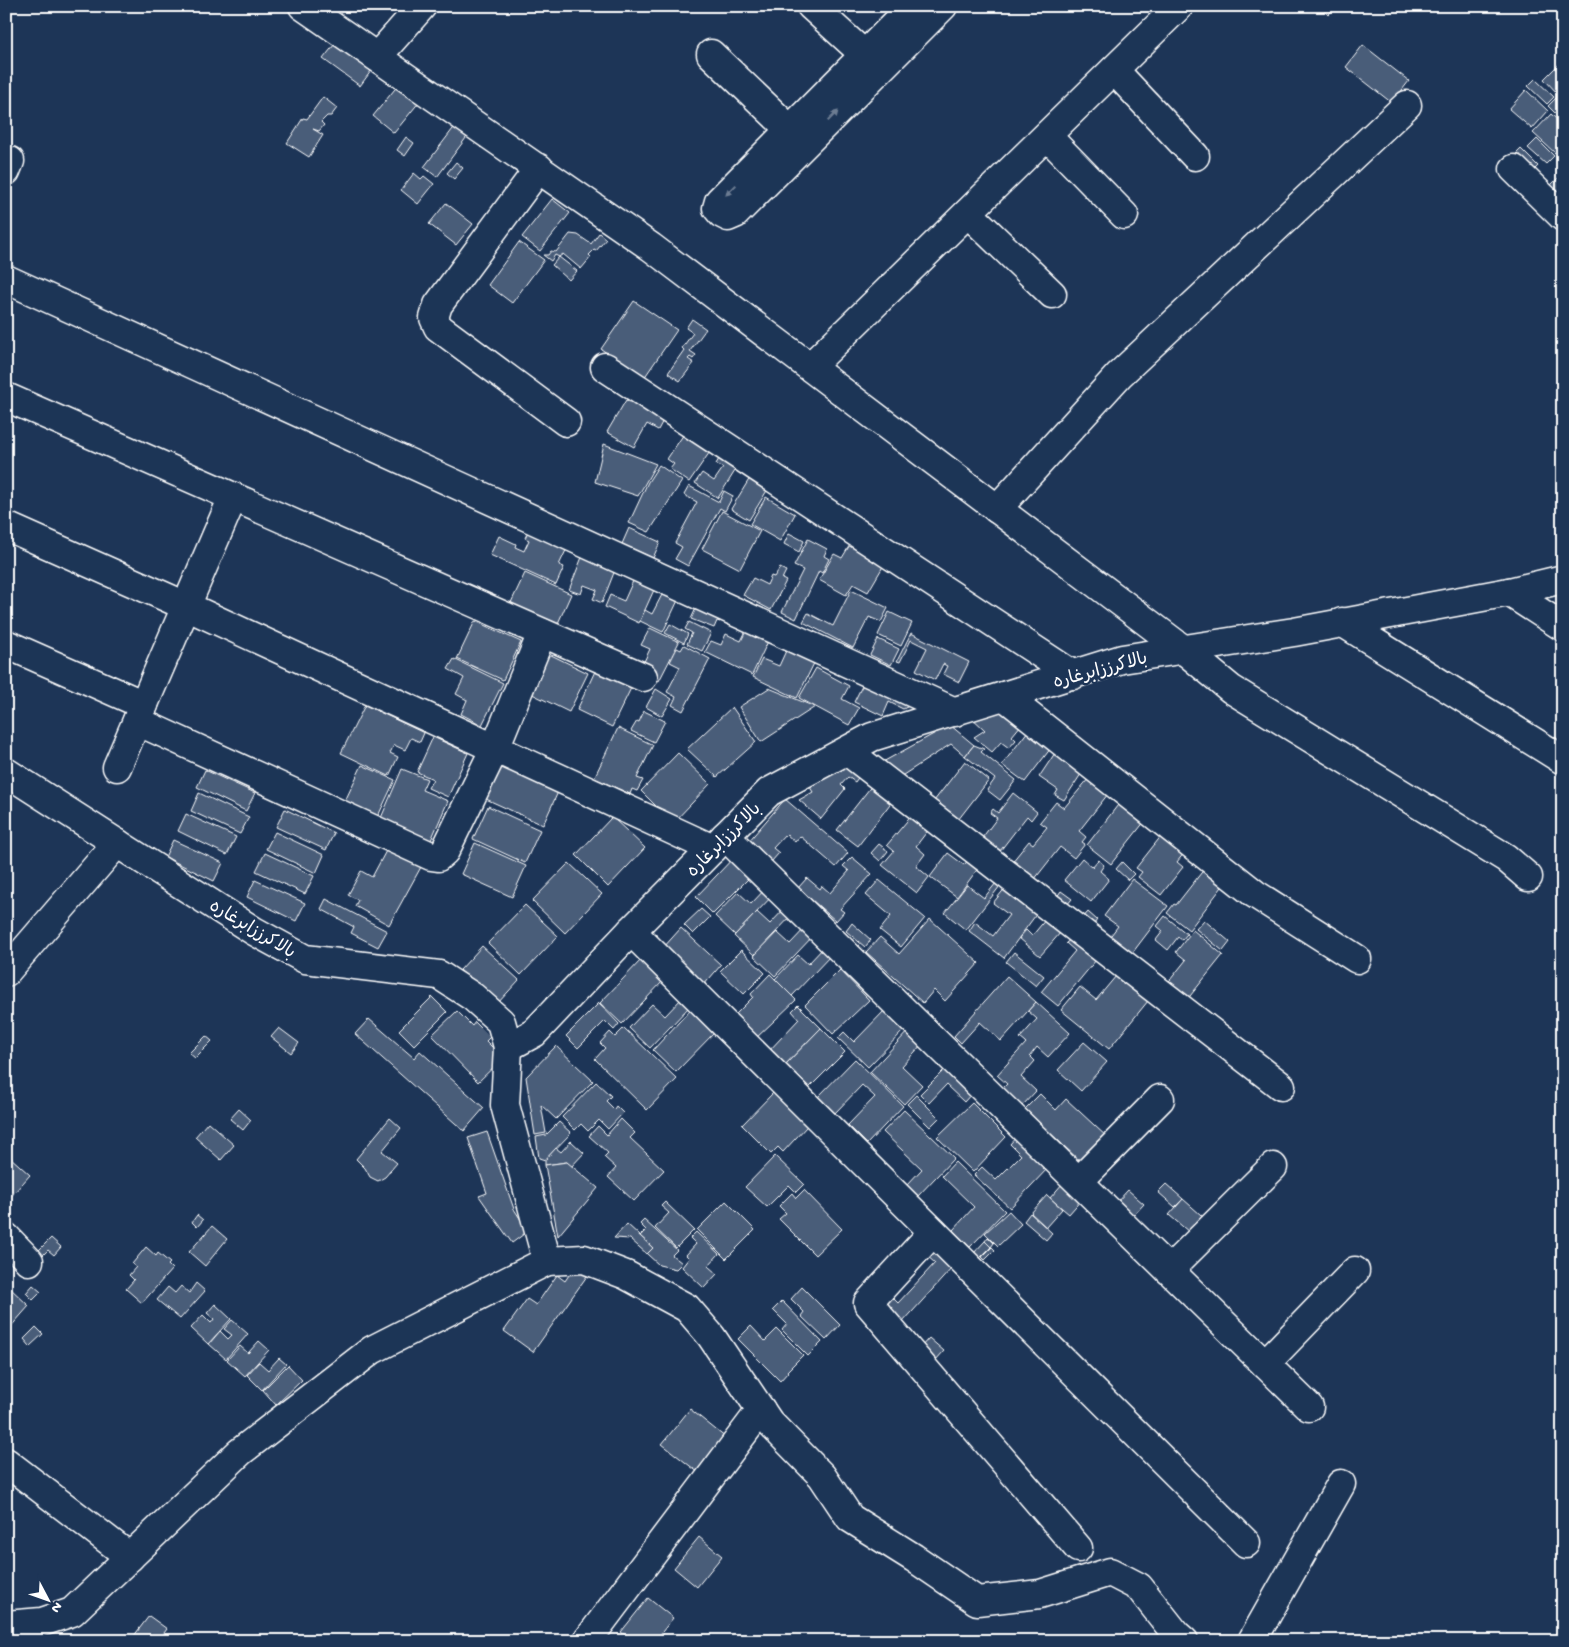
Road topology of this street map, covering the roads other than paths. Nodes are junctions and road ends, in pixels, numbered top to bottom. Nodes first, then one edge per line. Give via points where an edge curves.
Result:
1 (303, 6) edge
2 (422, 6) edge
3 (811, 6) edge
4 (913, 6) edge
5 (943, 6) edge
6 (1179, 6) edge
7 (711, 54) dead end
8 (377, 57) junction
9 (873, 62) junction
10 (1114, 70) junction
11 (1407, 105) dead end
12 (798, 136) junction
13 (1047, 136) junction
14 (1195, 156) dead end
15 (539, 168) junction
16 (1514, 169) dead end
17 (762, 173) dead end
18 (968, 213) junction
19 (1124, 215) dead end
20 (1563, 217) edge
21 (6, 279) edge
22 (1052, 294) dead end
23 (605, 367) dead end
24 (810, 367) junction
25 (6, 396) edge
26 (566, 422) dead end
27 (233, 497) junction
28 (998, 509) junction
29 (6, 526) edge
30 (1563, 579) edge
31 (1509, 592) junction
32 (186, 606) junction
33 (1342, 622) junction
34 (1563, 627) edge
35 (542, 633) junction
36 (6, 644) edge
37 (1184, 650) junction
38 (1073, 675) junction
39 (643, 677) dead end
40 (1004, 696) junction
41 (954, 712) junction
42 (140, 713) junction
43 (495, 748) junction
44 (847, 751) junction
45 (1563, 760) edge
46 (117, 767) dead end
47 (6, 772) edge
48 (117, 843) junction
49 (719, 843) junction
50 (1528, 877) dead end
51 (631, 931) junction
52 (1357, 959) dead end
53 (6, 972) edge
54 (508, 1047) junction
55 (1281, 1086) dead end
56 (1160, 1099) dead end
57 (1273, 1167) dead end
58 (1079, 1181) junction
59 (933, 1232) junction
60 (6, 1237) edge
61 (29, 1261) dead end
62 (547, 1261) junction
63 (1169, 1270) junction
64 (1355, 1271) dead end
65 (1266, 1364) junction
66 (1309, 1407) dead end
67 (761, 1410) junction
68 (6, 1462) edge
69 (1341, 1484) dead end
70 (1246, 1543) dead end
71 (1078, 1548) dead end
72 (130, 1557) junction
73 (6, 1625) edge
74 (587, 1641) edge
75 (1184, 1641) edge
76 (1252, 1641) edge

1 - 8 street
2 - 8 street
3 - 9 street
4 - 9 street
5 - 9 street
6 - 10 street
7 - 12 street
8 - 15 street
9 - 12 street
10 - 13 street
10 - 14 street
11 - 28 street via 1119,375
12 - 17 street
13 - 18 street
13 - 19 street
15 - 24 street via 651,247
15 - 26 street via 438,304 434,318 438,327
16 - 20 street
18 - 22 street
18 - 24 street
21 - 41 street
23 - 38 street
24 - 28 street
25 - 27 street
27 - 32 street
27 - 35 street
28 - 37 street
29 - 32 street
30 - 31 street, بالاکرززابرغاره
31 - 33 street, بالاکرززابرغاره
31 - 34 street
32 - 42 street
32 - 43 street
33 - 37 street, بالاکرززابرغاره
33 - 45 street
35 - 39 street
35 - 43 street
36 - 42 street
37 - 38 street, بالاکرززابرغاره via 1122,659
37 - 50 street via 1231,689 1506,858
38 - 40 street, بالاکرززابرغاره
40 - 41 street, بالاکرززابرغاره
40 - 52 street via 1255,894
41 - 44 street, بالاکرززابرغاره via 872,737
42 - 43 street via 438,857 445,850
42 - 46 street
43 - 49 street
44 - 49 street, بالاکرززابرغاره via 769,792
44 - 55 street
47 - 48 street, بالاکرززابرغاره
48 - 53 street
48 - 54 street, بالاکرززابرغاره via 254,931 305,958 439,975 474,997 502,1022
49 - 51 street, بالاکرززابرغاره
49 - 58 street
51 - 54 street, بالاکرززابرغاره via 534,1032
51 - 59 street
54 - 62 street via 505,1105
56 - 58 street
57 - 63 street
58 - 63 street
59 - 70 street
59 - 71 street via 868,1303
60 - 61 street
62 - 67 street via 584,1259 626,1275 687,1308 711,1336
62 - 72 street via 372,1350 240,1452
63 - 65 street
64 - 65 street
65 - 66 street
67 - 74 street
67 - 75 street via 822,1476 850,1518 977,1601 1040,1594 1110,1572 1139,1587
68 - 72 street
69 - 76 street
72 - 73 street via 72,1612 42,1622

